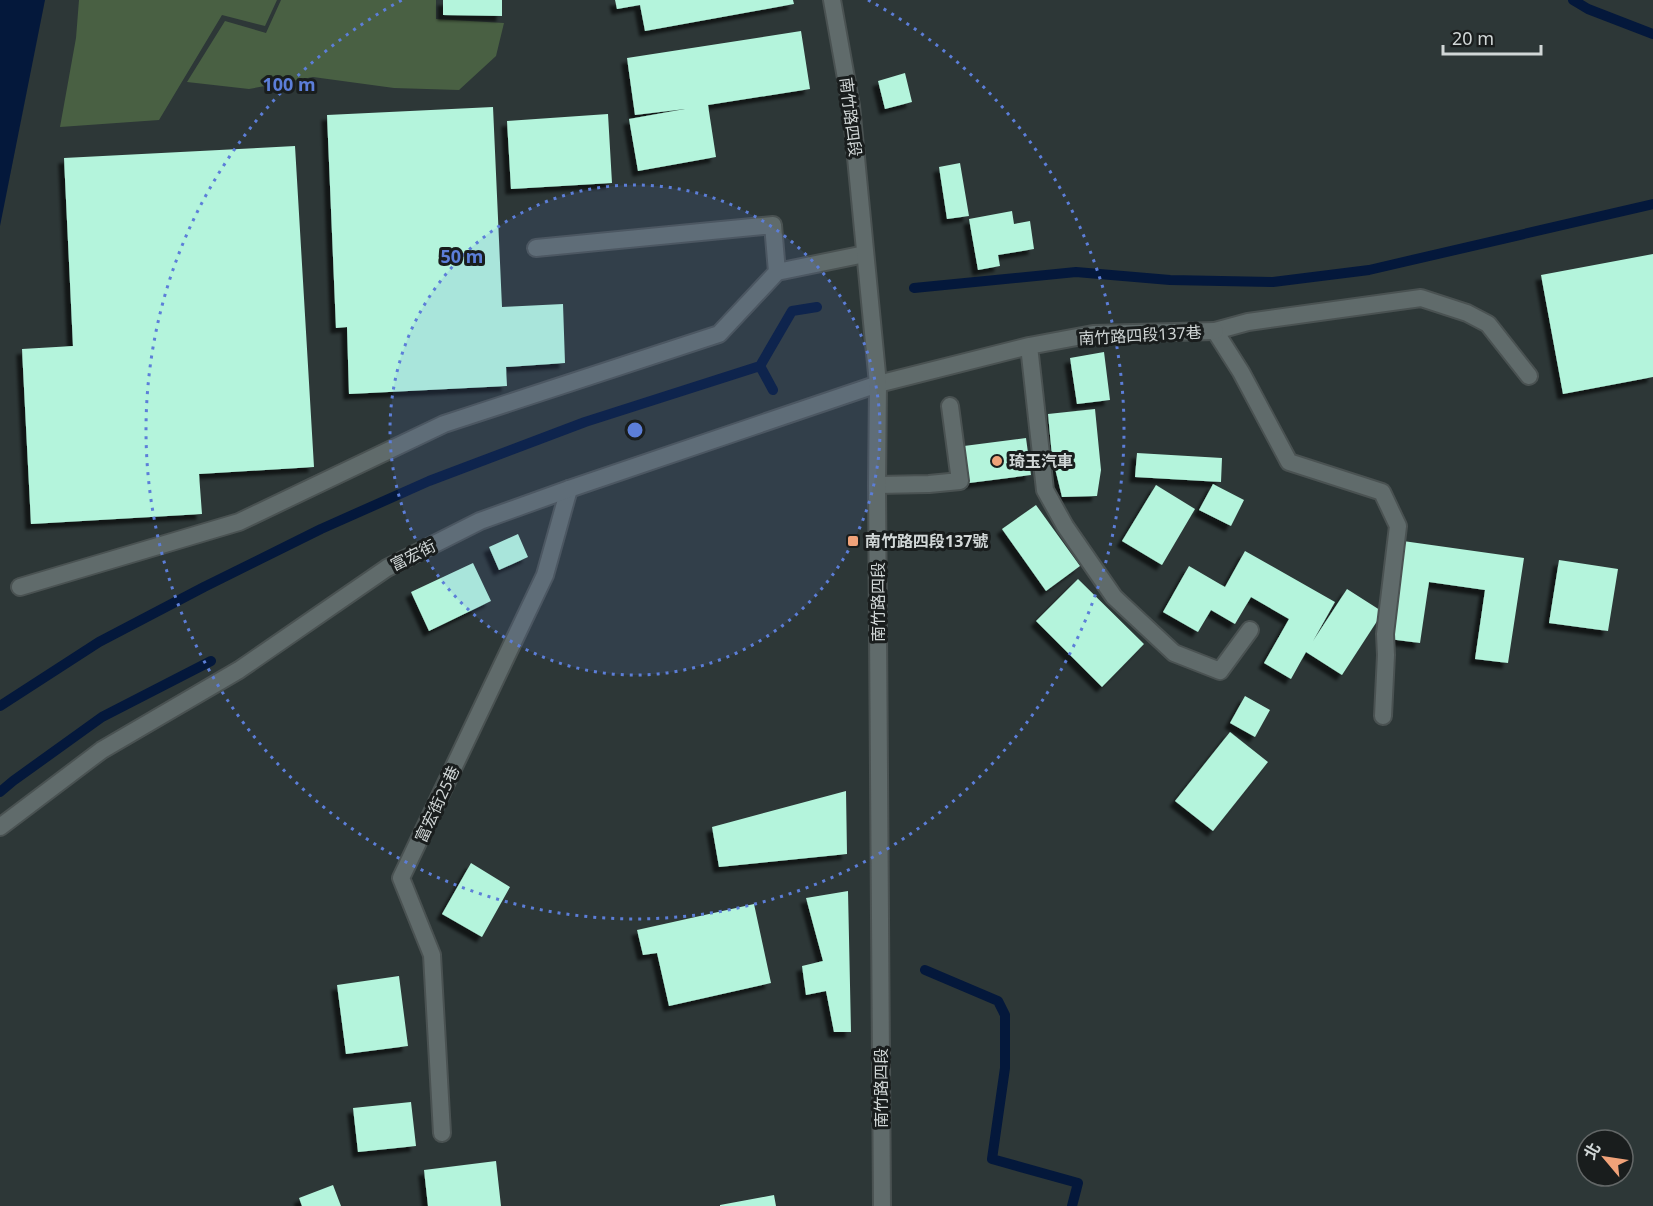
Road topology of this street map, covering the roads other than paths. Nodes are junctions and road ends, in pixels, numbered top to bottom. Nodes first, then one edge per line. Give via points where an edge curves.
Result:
1 (832, 0) edge
2 (536, 248) dead end
3 (866, 254) junction
4 (777, 272) junction
5 (1215, 331) junction
6 (1029, 346) junction
7 (1529, 376) dead end
8 (878, 384) junction
9 (950, 406) dead end
10 (877, 485) junction
11 (569, 489) junction
12 (21, 587) dead end
13 (1250, 630) dead end
14 (1383, 716) dead end
15 (0, 827) edge
16 (442, 1132) dead end
17 (882, 1206) edge

1 - 3 street, 南竹路四段 via 851,106
2 - 4 street via 773,225
3 - 4 street
3 - 8 street, 南竹路四段
4 - 12 street via 719,334 444,424 239,522
5 - 6 street, 南竹路四段137巷 via 1093,334
5 - 7 street, 南竹路四段137巷 via 1248,322 1421,298 1488,324
5 - 14 street via 1289,462 1382,492 1398,526 1385,634
6 - 8 street, 南竹路四段137巷
6 - 13 street via 1045,490 1114,597 1174,653 1220,671
8 - 10 street, 南竹路四段
8 - 11 street, 富宏街
9 - 10 street via 960,481
10 - 17 street, 南竹路四段
11 - 15 street, 富宏街 via 480,521 387,568 239,670 102,750
11 - 16 street, 富宏街25巷 via 545,575 402,878 432,955

